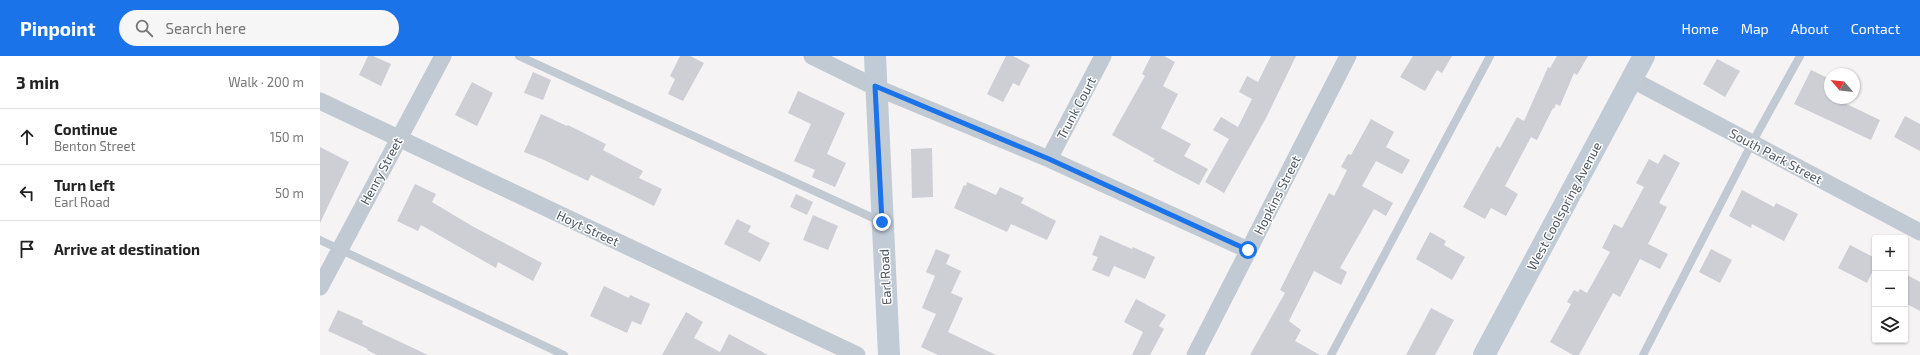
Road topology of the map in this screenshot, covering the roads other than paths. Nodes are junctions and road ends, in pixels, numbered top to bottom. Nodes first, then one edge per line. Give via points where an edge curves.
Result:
1 (443, 56) edge
2 (519, 56) edge
3 (812, 56) edge
4 (875, 56) edge
5 (1103, 56) edge
6 (1348, 56) edge
7 (1490, 56) edge
8 (1644, 56) edge
9 (1800, 56) edge
10 (1631, 79) junction
11 (875, 86) junction
12 (320, 101) edge
13 (399, 137) junction
14 (1752, 143) junction
15 (1049, 159) junction
16 (882, 222) junction
17 (1920, 232) edge
18 (320, 240) edge
19 (340, 249) junction
20 (1248, 250) junction
21 (320, 286) edge
22 (564, 355) edge
23 (857, 355) edge
24 (889, 355) edge
25 (1195, 355) edge
26 (1331, 355) edge
27 (1484, 355) edge
28 (1643, 355) edge

1 - 13 street, Henry Street
2 - 16 lane
3 - 11 street
4 - 11 street, Earl Road
5 - 15 street, Trunk Court
6 - 20 street, Hopkins Street
7 - 26 lane
8 - 10 street, West Coolspring Avenue
9 - 14 lane
10 - 14 street, South Park Street
10 - 27 street, West Coolspring Avenue
11 - 15 street
11 - 16 street, Earl Road
12 - 13 street, Hoyt Street
13 - 19 street, Henry Street
13 - 23 street, Hoyt Street
14 - 17 street, South Park Street
14 - 28 lane
15 - 20 street
16 - 24 street, Earl Road
18 - 19 lane
19 - 21 street, Henry Street
19 - 22 lane
20 - 25 street, Hopkins Street

